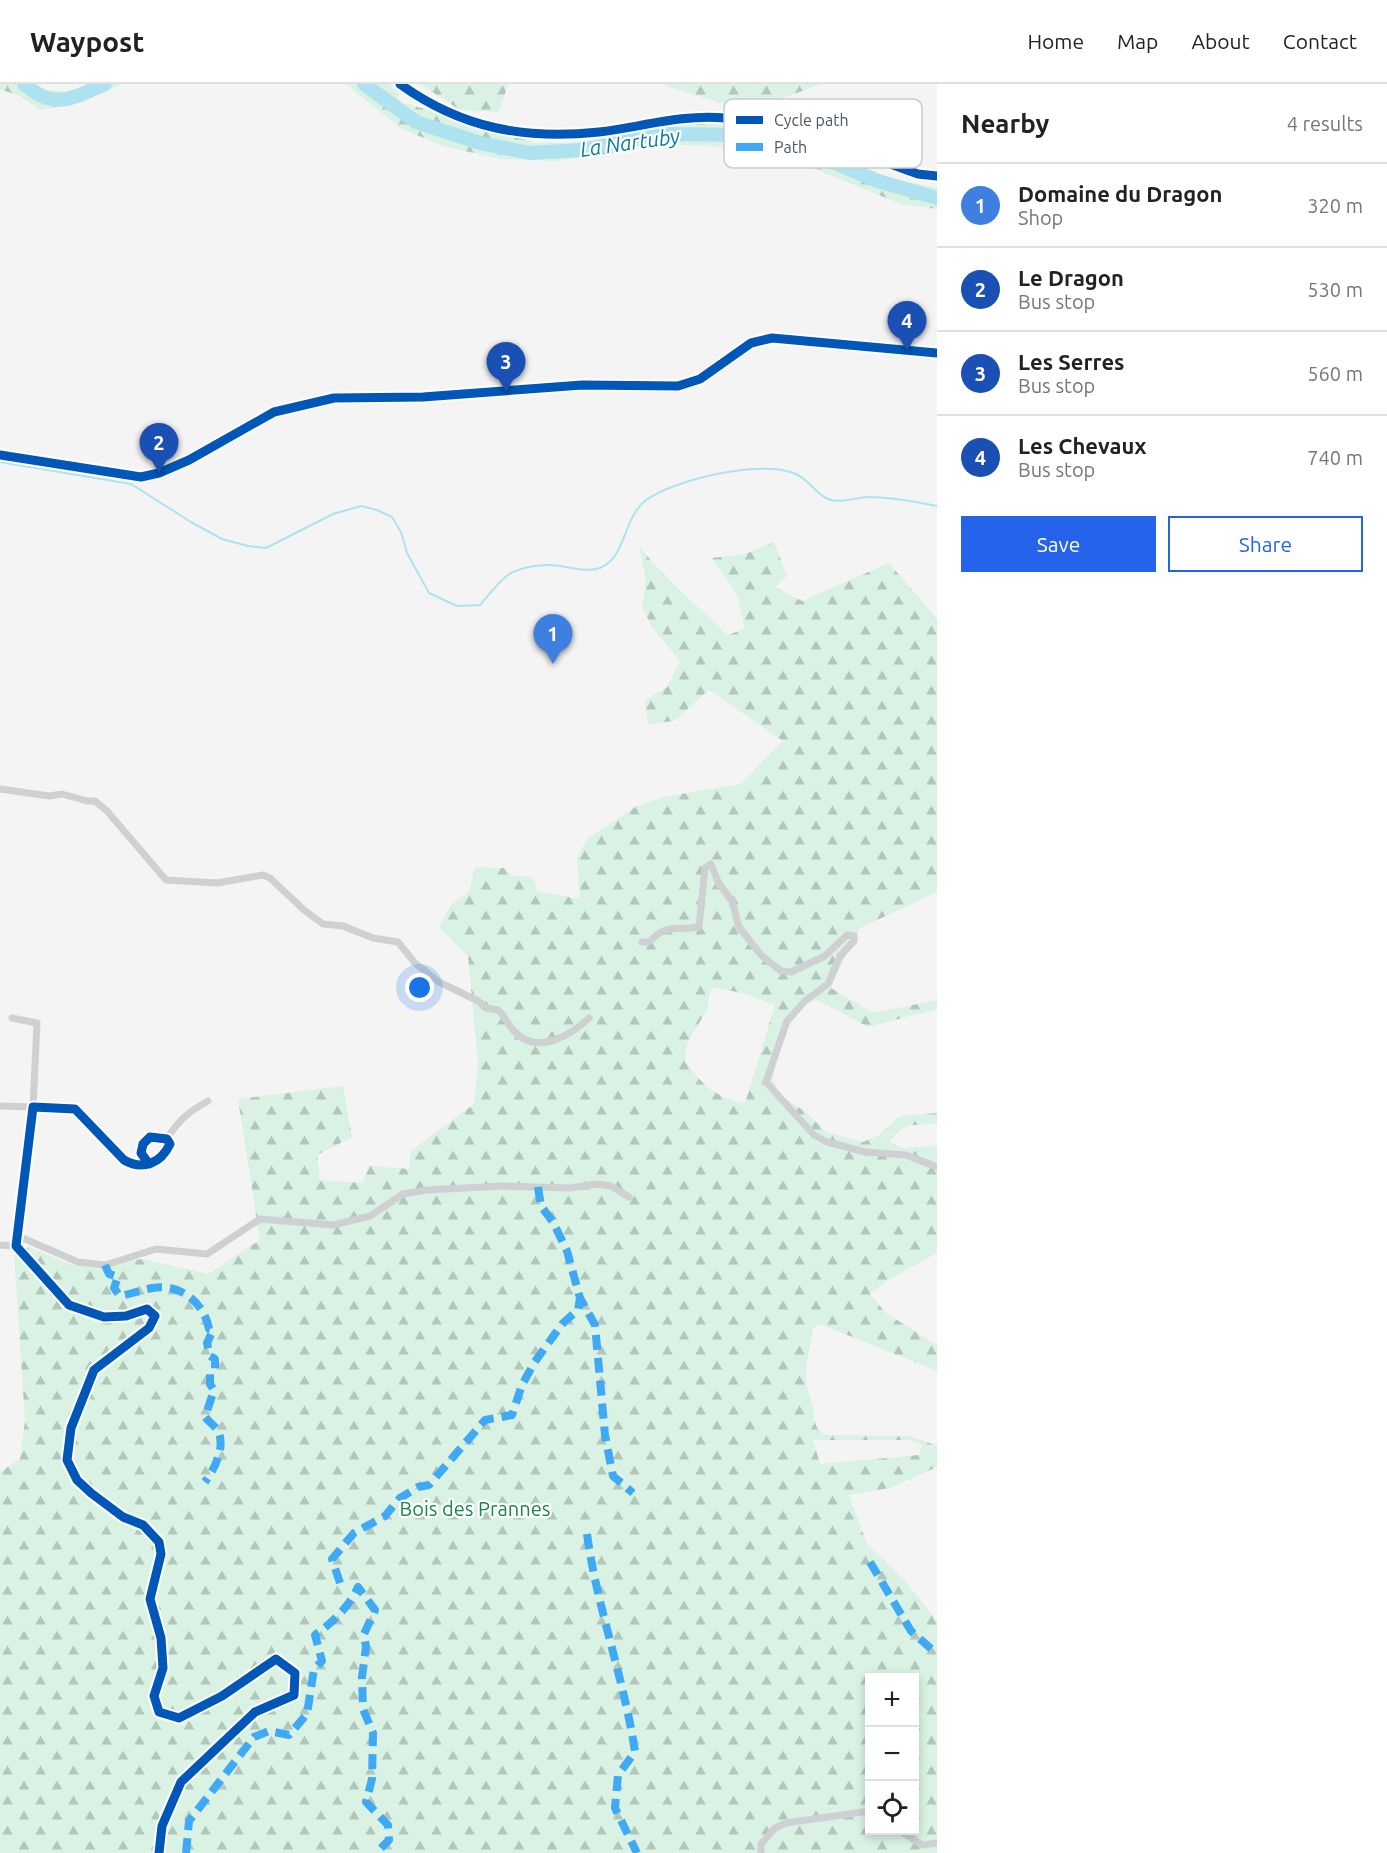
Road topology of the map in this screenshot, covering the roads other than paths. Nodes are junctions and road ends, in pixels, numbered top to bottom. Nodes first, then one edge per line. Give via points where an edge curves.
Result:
1 (400, 84) edge
2 (724, 118) edge
3 (900, 168) edge
4 (937, 176) edge
5 (937, 353) edge
6 (0, 455) edge
7 (0, 789) edge
8 (642, 942) dead end
9 (12, 1018) dead end
10 (589, 1018) dead end
11 (208, 1101) dead end
12 (0, 1106) edge
13 (33, 1107) junction
14 (167, 1138) junction
15 (149, 1164) junction
16 (937, 1167) edge
17 (628, 1197) dead end
18 (0, 1245) edge
19 (16, 1246) junction
20 (865, 1812) edge
21 (907, 1835) edge
22 (937, 1843) edge
23 (159, 1853) edge
24 (761, 1853) edge

1 - 2 street via 432,106 491,129 565,134 690,117
3 - 4 street
5 - 6 street via 772,338 751,343 700,380 678,387 582,386 423,397 334,398 274,412 189,460 141,477
7 - 10 street via 95,801 166,880 217,883 263,875 270,878 323,924 398,942 438,982 486,1008 498,1010 527,1041 570,1035
8 - 16 street via 649,942 668,927 699,927 703,877 708,864 714,867 719,884 732,901 739,927 761,955 781,971 791,972 810,964 847,935 854,936 828,984 787,1021 766,1082 814,1135 827,1142 865,1152 906,1155
9 - 13 street via 37,1023
11 - 14 street via 186,1114
12 - 13 street
13 - 15 street via 75,1109 124,1160 134,1166
13 - 19 street
14 - 15 street via 170,1144 164,1156
14 - 15 street via 150,1137 142,1144 141,1153
17 - 19 street via 611,1186 597,1184 570,1188 427,1190 403,1194 370,1216 333,1225 260,1219 207,1254 156,1250 105,1265 78,1262 25,1239 19,1239
18 - 19 street
19 - 23 street via 69,1305 104,1317 126,1316 147,1309 155,1316 148,1328 94,1370 71,1428 67,1460 77,1480 91,1493 123,1517 143,1525 159,1542 161,1554 150,1599 161,1638 163,1668 154,1696 159,1712 179,1718 222,1696 276,1659 295,1673 294,1695 255,1712 181,1782 162,1826
20 - 24 street via 786,1823 775,1828 761,1844
21 - 22 street via 922,1845

